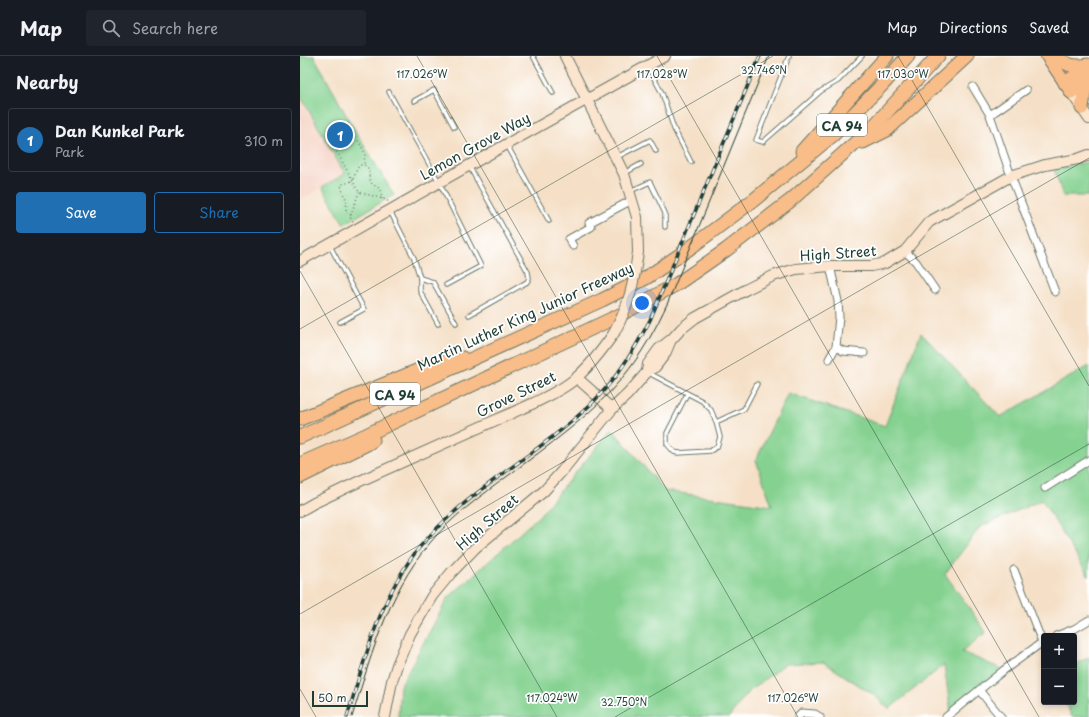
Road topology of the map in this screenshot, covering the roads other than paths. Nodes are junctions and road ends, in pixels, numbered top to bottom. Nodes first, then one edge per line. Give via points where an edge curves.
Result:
1 (533, 56) edge
2 (565, 56) edge
3 (665, 56) edge
4 (790, 56) edge
5 (862, 56) edge
6 (887, 56) edge
7 (908, 56) edge
8 (938, 56) edge
9 (967, 56) edge
10 (1047, 56) edge
11 (1056, 56) edge
12 (647, 66) junction
13 (1089, 66) edge
14 (1087, 80) edge
15 (972, 87) dead end
16 (1068, 87) junction
17 (1026, 90) dead end
18 (389, 92) dead end
19 (553, 93) dead end
20 (587, 99) junction
21 (414, 101) dead end
22 (1082, 108) junction
23 (990, 115) junction
24 (1089, 119) edge
25 (454, 127) dead end
26 (507, 144) junction
27 (850, 148) junction
28 (656, 151) dead end
29 (1089, 155) edge
30 (616, 158) junction
31 (691, 162) dead end
32 (641, 164) dead end
33 (469, 165) junction
34 (624, 174) junction
35 (1011, 176) junction
36 (439, 182) junction
37 (770, 187) junction
38 (631, 196) junction
39 (391, 210) junction
40 (549, 221) dead end
41 (665, 227) dead end
42 (329, 245) junction
43 (572, 246) dead end
44 (905, 251) junction
45 (300, 261) edge
46 (830, 266) junction
47 (420, 278) junction
48 (446, 285) dead end
49 (935, 290) dead end
50 (1055, 292) dead end
51 (468, 315) dead end
52 (340, 322) dead end
53 (456, 323) dead end
54 (438, 324) dead end
55 (836, 347) junction
56 (491, 351) junction
57 (864, 353) dead end
58 (829, 359) dead end
59 (647, 372) junction
60 (577, 378) junction
61 (757, 384) dead end
62 (687, 394) junction
63 (612, 409) junction
64 (300, 418) edge
65 (400, 419) junction
66 (716, 422) junction
67 (300, 437) edge
68 (1089, 460) edge
69 (300, 464) edge
70 (300, 477) edge
71 (1045, 488) dead end
72 (300, 511) edge
73 (1014, 570) dead end
74 (1089, 620) edge
75 (1064, 633) edge
76 (1041, 636) edge
77 (1041, 642) edge
78 (979, 690) junction
79 (800, 715) edge
80 (385, 717) edge
81 (820, 717) edge
82 (946, 717) edge
83 (1001, 717) edge

1 - 19 lane
2 - 20 main road, Grove Street
3 - 12 main road, Lemon Grove Way
4 - 5 lane via 756,140 763,142 821,91 838,81
6 - 37 highway
7 - 37 highway, Martin Luther King Junior Freeway / CA 94 via 833,135
8 - 27 highway, CA 94
9 - 27 highway via 887,130
10 - 16 main road
11 - 13 highway via 1067,65
12 - 20 main road, Lemon Grove Way
12 - 31 lane via 662,92 674,129
13 - 16 highway
14 - 16 highway
14 - 22 highway
15 - 23 street
16 - 22 main road
17 - 23 street
18 - 36 lane
20 - 26 main road, Lemon Grove Way
20 - 30 main road, Grove Street
21 - 25 lane via 434,90
22 - 24 main road
23 - 35 street
26 - 33 main road, Lemon Grove Way
26 - 40 lane
27 - 65 highway, CA 94 via 790,202 677,284 618,316
28 - 30 lane via 650,140
29 - 35 main road, High Street
30 - 34 main road, Grove Street
32 - 34 lane
33 - 36 main road, Lemon Grove Way
33 - 51 lane via 528,272 528,278 527,282
34 - 38 main road, Grove Street
35 - 44 main road, High Street via 929,222
35 - 50 street
36 - 39 main road, Lemon Grove Way
36 - 48 lane via 481,266
37 - 56 highway, Martin Luther King Junior Freeway / CA 94 via 646,278
38 - 41 lane via 650,182 665,213
38 - 43 street via 589,223 591,227 569,239
38 - 60 main road, Grove Street, bridge via 638,217 638,252 624,316 602,350
39 - 42 main road, Lemon Grove Way
39 - 47 lane via 414,258
42 - 45 main road, Lemon Grove Way
42 - 52 lane via 364,309
44 - 46 main road, High Street via 885,263 871,266
44 - 49 street via 916,262
46 - 55 street via 840,317
46 - 59 main road, High Street via 796,269 773,276 695,318 659,349 648,364
47 - 53 lane via 433,282
47 - 54 lane via 420,291
55 - 57 street via 843,351
55 - 58 street
56 - 64 highway via 436,363
56 - 67 highway, Martin Luther King Junior Freeway / CA 94
59 - 62 lane
59 - 63 main road, High Street
60 - 63 main road
60 - 72 main road, Grove Street via 534,403 360,481
61 - 66 lane via 744,409
62 - 66 lane via 711,410
62 - 66 lane via 666,433 667,444 674,452 710,451 717,447 720,437
63 - 80 main road, High Street via 544,491 475,548 432,596 401,655 392,681
65 - 69 highway, CA 94
65 - 70 highway via 367,444
68 - 71 street
73 - 76 street
74 - 75 street
77 - 78 street
78 - 82 street
78 - 83 street
79 - 81 street via 815,714

